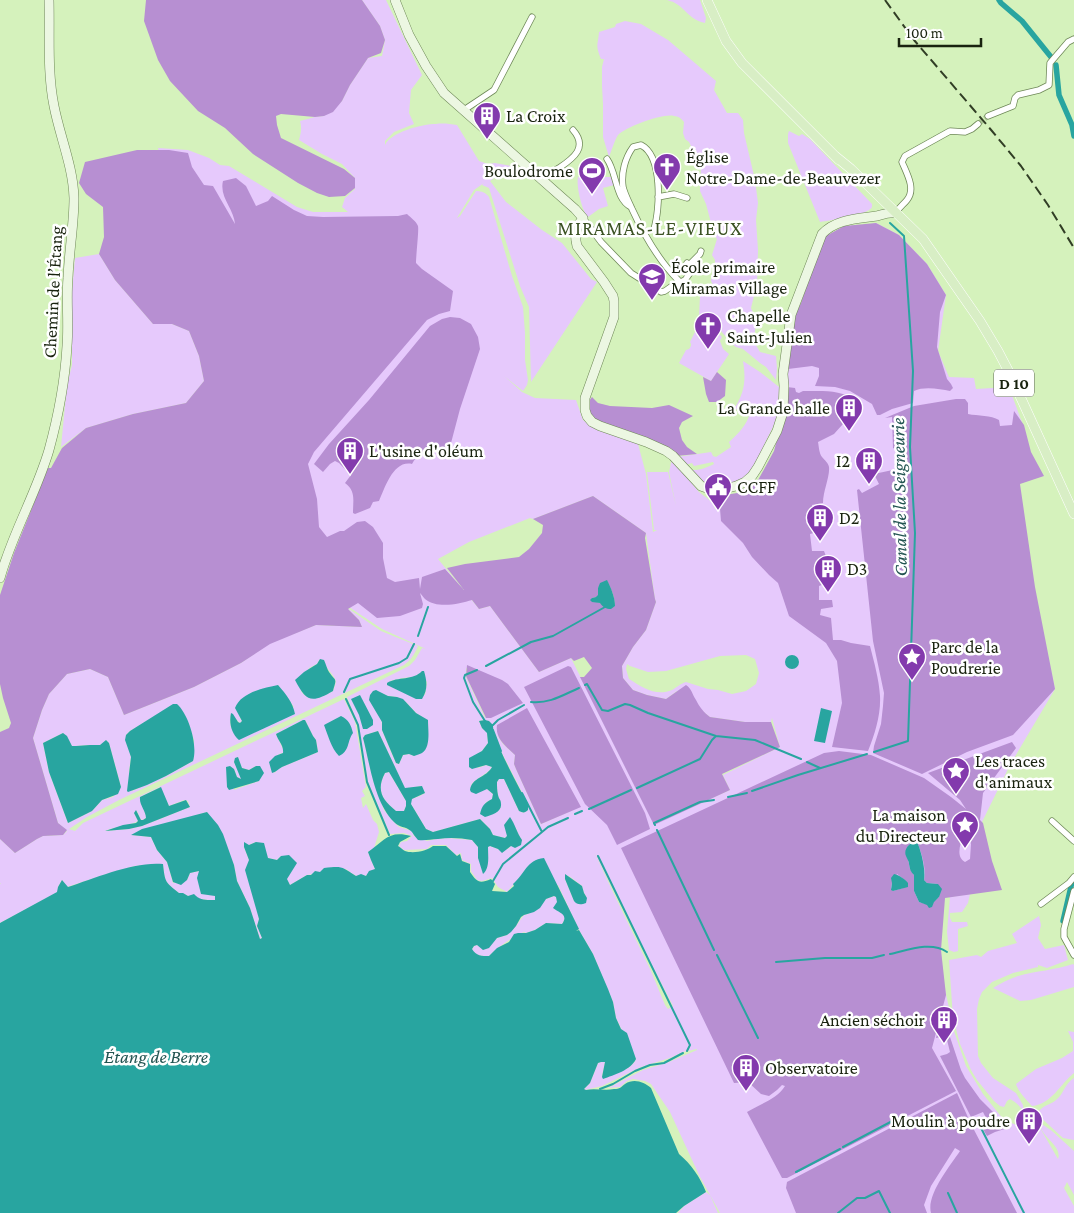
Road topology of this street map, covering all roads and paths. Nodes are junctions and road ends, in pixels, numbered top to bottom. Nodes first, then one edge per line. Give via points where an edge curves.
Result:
1 (49, 0) edge
2 (395, 0) edge
3 (707, 0) edge
4 (532, 17) dead end
5 (1074, 39) edge
6 (464, 110) junction
7 (988, 116) tunnel mouth
8 (978, 124) tunnel mouth
9 (573, 130) dead end
10 (835, 156) junction
11 (607, 159) dead end
12 (543, 180) junction
13 (658, 197) junction
14 (687, 198) dead end
15 (631, 207) junction
16 (891, 213) junction
17 (583, 218) junction
18 (654, 229) dead end
19 (701, 251) dead end
20 (938, 261) junction
21 (671, 287) junction
22 (1074, 514) edge
23 (0, 578) edge
24 (1052, 821) dead end
25 (1074, 840) edge
26 (1074, 877) edge
27 (1074, 890) edge
28 (1041, 904) dead end
29 (1074, 955) edge

1 - 23 street, Chemin de l’Étang via 52,90 74,198 67,348 49,449
2 - 6 street via 426,66 444,93
3 - 10 main road, D 10 via 726,42 742,64
4 - 6 street via 494,90
5 - 7 street via 1050,63 1049,85 1018,95 1013,106
6 - 12 street
8 - 16 street via 966,132 950,131 905,156 902,162 911,188 907,200
9 - 12 street via 580,144 577,152
10 - 16 main road, D 10
10 - 16 main road, D 10 via 851,168
11 - 15 street via 626,205
12 - 17 street
13 - 14 street via 674,194
13 - 15 street via 659,181 653,160 641,145 633,146 624,165 623,185
13 - 18 street
15 - 21 street via 656,253 678,281
16 - 17 street via 837,223 822,234 791,315 783,368 783,412 777,431 752,476 736,486 720,490 701,486 666,451 600,426 587,416 585,398 615,309 613,296 577,246 575,230
16 - 20 main road, D 10
16 - 20 main road, D 10 via 923,239
17 - 21 street via 631,273 661,292
19 - 21 street via 685,280
20 - 22 main road, D 10 via 998,351
24 - 25 street
26 - 28 street
27 - 29 street via 1064,930 1064,938

